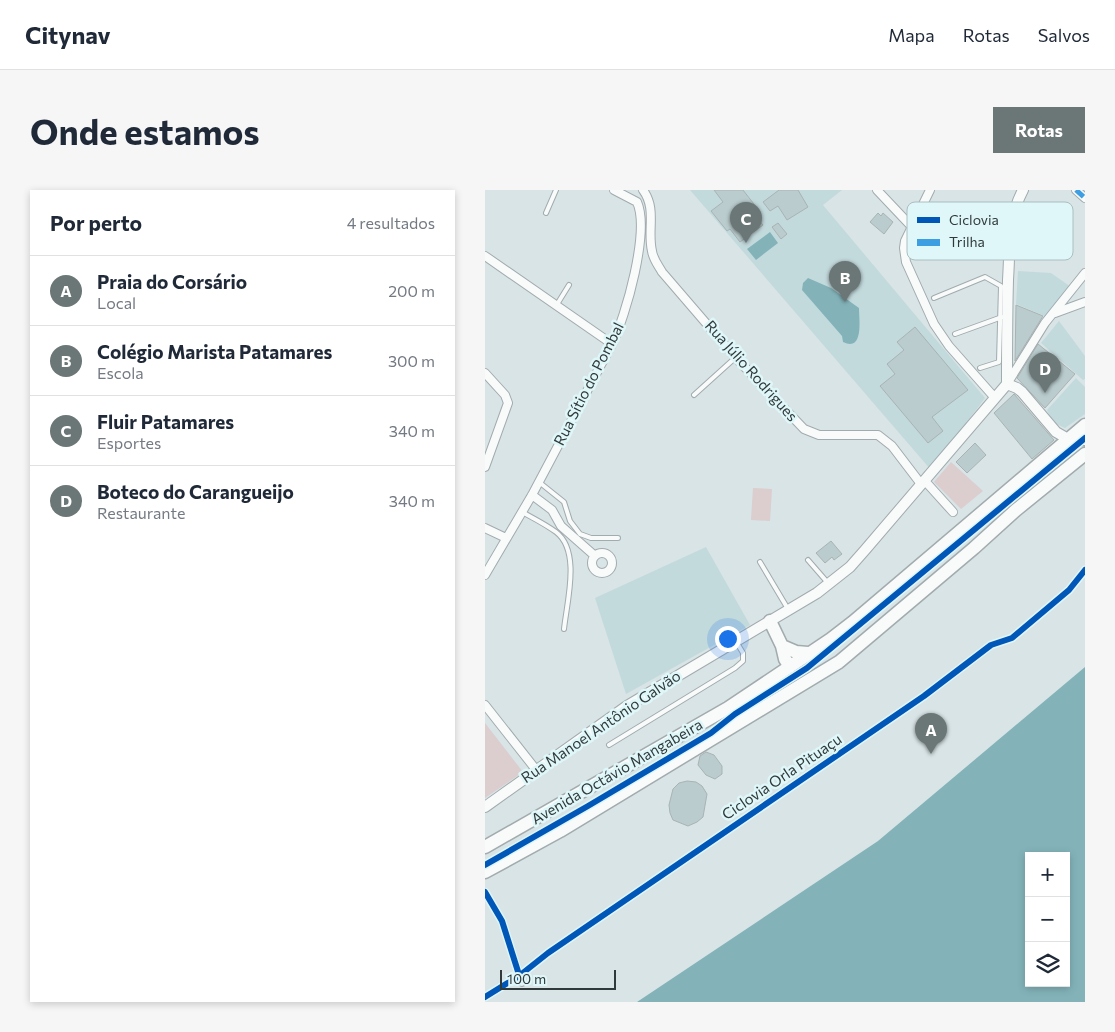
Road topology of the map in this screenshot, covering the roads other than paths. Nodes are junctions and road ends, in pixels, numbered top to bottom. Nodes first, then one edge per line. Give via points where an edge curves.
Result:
1 (556, 190) edge
2 (614, 190) edge
3 (643, 190) edge
4 (877, 190) edge
5 (930, 190) edge
6 (1023, 190) edge
7 (1076, 190) edge
8 (1085, 198) edge
9 (924, 202) edge
10 (1018, 202) edge
11 (546, 213) dead end
12 (907, 222) edge
13 (907, 237) edge
14 (485, 256) edge
15 (1008, 260) edge
16 (1085, 273) edge
17 (569, 285) dead end
18 (1005, 286) junction
19 (933, 298) dead end
20 (1085, 302) edge
21 (556, 306) junction
22 (1053, 314) junction
23 (1003, 317) junction
24 (955, 334) dead end
25 (612, 344) junction
26 (736, 358) junction
27 (980, 368) dead end
28 (485, 373) edge
29 (1007, 384) junction
30 (694, 395) dead end
31 (995, 398) junction
32 (1085, 425) edge
33 (1067, 439) junction
34 (1085, 439) edge
35 (1085, 454) edge
36 (485, 467) edge
37 (539, 482) junction
38 (923, 483) junction
39 (532, 495) junction
40 (522, 512) junction
41 (953, 512) dead end
42 (485, 528) edge
43 (506, 538) junction
44 (618, 538) dead end
45 (595, 556) dead end
46 (808, 560) dead end
47 (760, 562) dead end
48 (485, 575) edge
49 (830, 584) junction
50 (789, 611) junction
51 (770, 621) junction
52 (564, 628) dead end
53 (736, 641) junction
54 (782, 646) junction
55 (808, 654) junction
56 (790, 667) junction
57 (485, 705) edge
58 (609, 745) dead end
59 (537, 771) junction
60 (485, 807) edge
61 (485, 847) edge
62 (485, 872) edge
63 (485, 892) edge
64 (522, 983) dead end

1 - 11 lane
2 - 25 street, Rua Sítio do Pombal via 637,202 641,216 635,268 623,319
3 - 26 street, Rua Júlio Rodrigues via 650,203 651,250 655,260
4 - 12 street
5 - 9 street
6 - 10 street
7 - 8 street
13 - 31 street via 904,255 933,324
14 - 21 street
15 - 18 street
16 - 22 street
17 - 21 lane
18 - 19 lane via 985,277
18 - 23 street
20 - 22 street
21 - 25 street
22 - 29 street
23 - 24 lane
23 - 27 lane via 999,362
23 - 29 street
25 - 37 street, Rua Sítio do Pombal
26 - 30 lane
26 - 38 street, Rua Júlio Rodrigues via 803,429 819,435 878,436 892,446
28 - 36 street via 508,403
29 - 31 street, Rua Manoel Antônio Galvão
29 - 33 street via 1022,392 1056,432
31 - 38 street, Rua Manoel Antônio Galvão
32 - 33 main road, Avenida Octávio Mangabeira
33 - 34 main road
33 - 55 main road, Avenida Octávio Mangabeira via 853,622
35 - 62 main road, Avenida Octávio Mangabeira via 839,662 560,831
37 - 39 street, Rua Sítio do Pombal
37 - 44 lane via 564,502 570,521 580,534 591,538
38 - 41 street
38 - 49 street, Rua Manoel Antônio Galvão via 855,562
39 - 40 street, Rua Sítio do Pombal
39 - 45 street via 552,510 561,526
40 - 43 street, Rua Sítio do Pombal
40 - 52 lane via 555,532 568,549 571,571
42 - 43 street
43 - 48 street, Rua Sítio do Pombal
46 - 49 lane
47 - 50 lane
49 - 50 street, Rua Manoel Antônio Galvão
50 - 51 street, Rua Manoel Antônio Galvão
51 - 53 street, Rua Manoel Antônio Galvão
51 - 54 main road
53 - 58 lane via 743,653 743,661 735,668
53 - 59 street, Rua Manoel Antônio Galvão via 627,706
54 - 55 main road
54 - 56 main road
55 - 56 main road, Avenida Octávio Mangabeira
56 - 61 main road, Avenida Octávio Mangabeira via 728,708
57 - 59 street
59 - 60 street, Rua Manoel Antônio Galvão
63 - 64 street via 502,921

